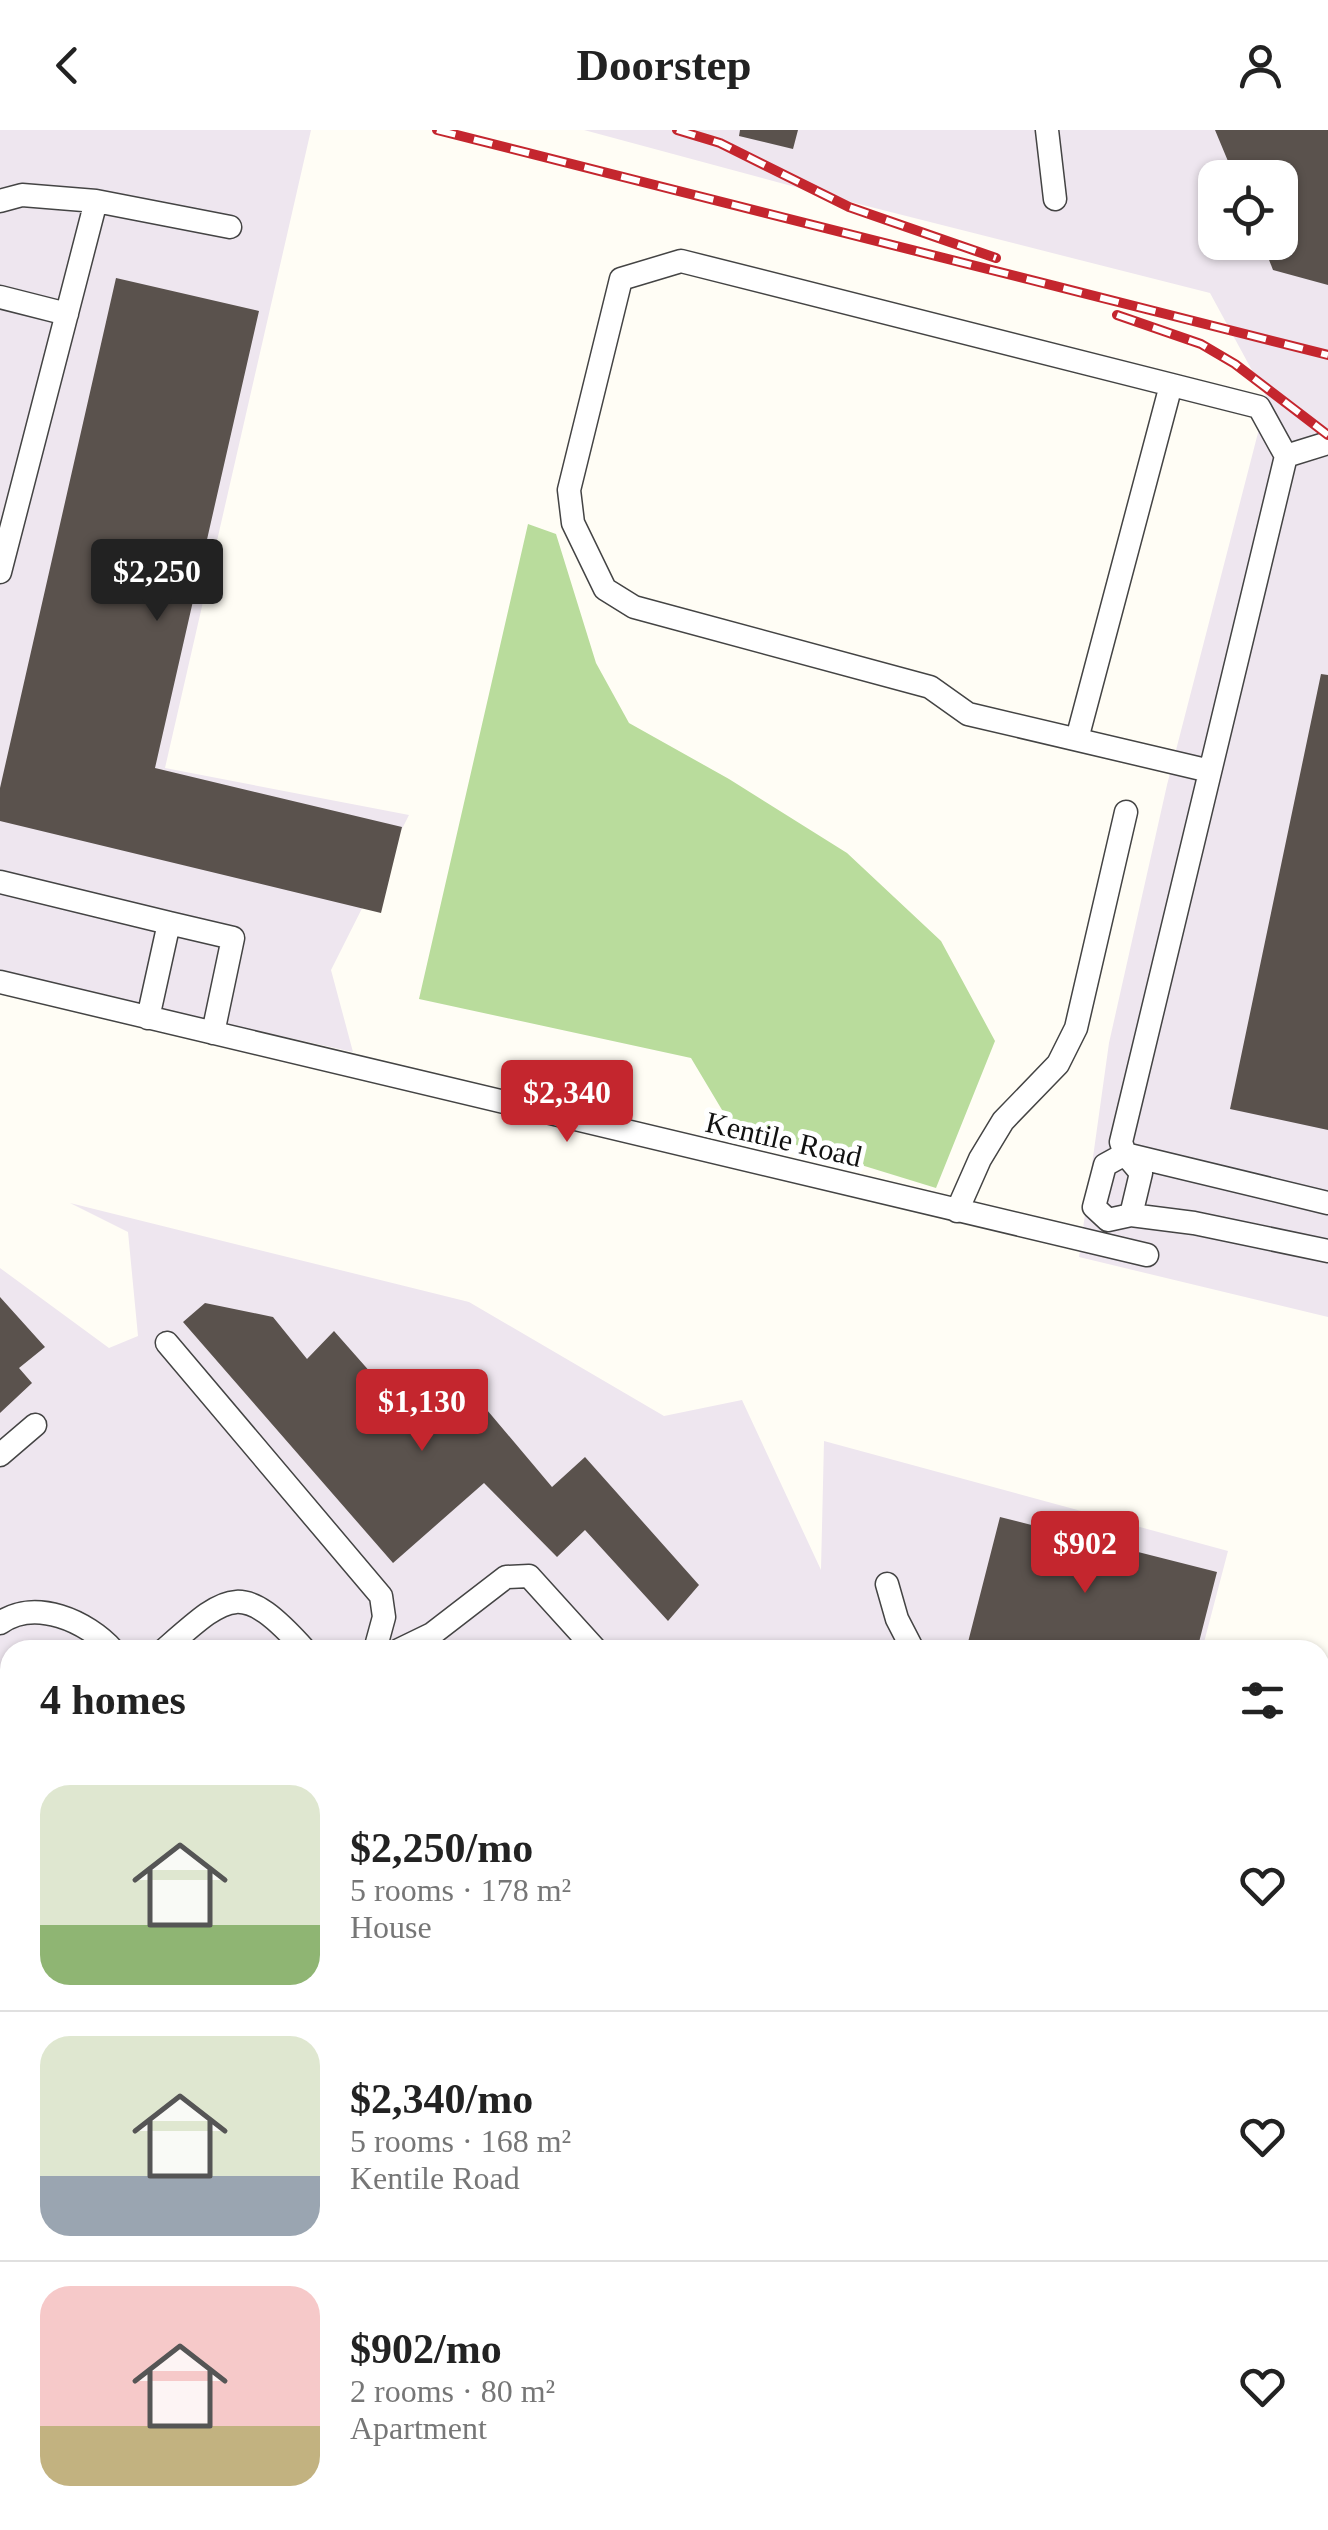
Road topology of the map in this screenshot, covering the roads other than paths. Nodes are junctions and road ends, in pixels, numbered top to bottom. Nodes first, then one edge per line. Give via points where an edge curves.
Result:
1 (1047, 130) edge
2 (1055, 199) dead end
3 (0, 201) edge
4 (96, 201) junction
5 (230, 227) dead end
6 (0, 297) edge
7 (67, 314) junction
8 (1171, 385) junction
9 (1328, 443) edge
10 (1286, 456) junction
11 (0, 572) edge
12 (1077, 740) junction
13 (1210, 771) junction
14 (1126, 812) dead end
15 (0, 882) edge
16 (169, 923) junction
17 (0, 982) edge
18 (148, 1018) junction
19 (214, 1033) junction
20 (1124, 1154) junction
21 (1328, 1203) edge
22 (957, 1211) junction
23 (1120, 1218) junction
24 (1102, 1246) junction
25 (1328, 1251) edge
26 (1147, 1256) dead end
27 (167, 1343) dead end
28 (35, 1425) dead end
29 (0, 1455) edge
30 (887, 1584) dead end
31 (0, 1623) edge
32 (105, 1640) edge
33 (175, 1640) edge
34 (296, 1640) edge
35 (378, 1640) edge
36 (420, 1640) edge
37 (587, 1640) edge
38 (908, 1640) edge

1 - 2 street
3 - 4 street via 22,194
4 - 5 street
4 - 7 street
6 - 7 street
7 - 11 street
8 - 10 street via 1259,407
8 - 12 street
8 - 12 street via 681,260 621,279 569,490 573,523 605,590 634,607 930,686 968,714
9 - 10 street
10 - 13 street
12 - 13 street
13 - 20 street via 1121,1142
14 - 22 street via 1076,1028 1058,1064 1003,1121
15 - 16 street
16 - 18 street
16 - 19 street via 233,938
17 - 18 street, Kentile Road
18 - 19 street, Kentile Road
19 - 22 street, Kentile Road
20 - 21 street
20 - 23 street via 1140,1173
20 - 23 street via 1104,1165 1094,1207
22 - 24 street, Kentile Road
23 - 24 street
23 - 25 street via 1194,1223
24 - 26 street, Kentile Road
27 - 35 street via 381,1596
28 - 29 street
30 - 38 street
31 - 32 street via 32,1612 76,1620
33 - 34 street via 212,1608 237,1602 262,1608
36 - 37 street via 506,1576 522,1574

